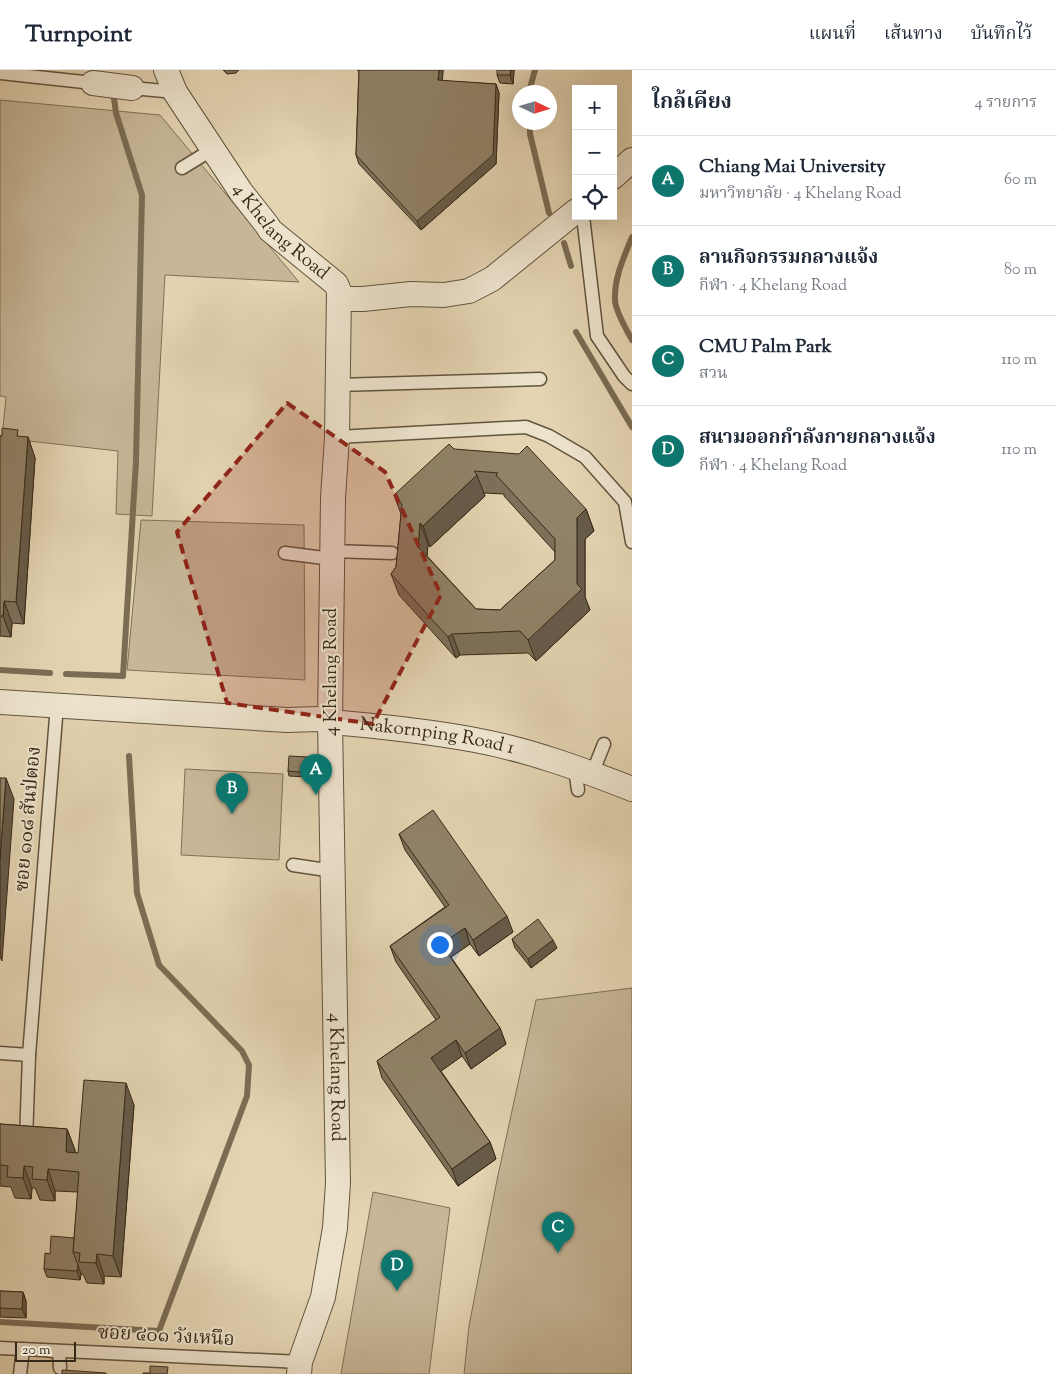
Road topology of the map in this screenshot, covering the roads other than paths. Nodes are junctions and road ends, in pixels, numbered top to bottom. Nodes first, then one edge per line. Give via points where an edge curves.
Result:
1 (166, 70) edge
2 (0, 73) edge
3 (93, 83) joint
4 (132, 88) joint
5 (175, 92) junction
6 (213, 149) junction
7 (632, 160) edge
8 (632, 164) edge
9 (182, 168) dead end
10 (617, 175) edge
11 (617, 176) edge
12 (572, 214) edge
13 (583, 220) edge
14 (411, 294) joint
15 (344, 300) junction
16 (540, 379) dead end
17 (632, 384) edge
18 (338, 385) junction
19 (337, 437) junction
20 (632, 542) edge
21 (285, 553) dead end
22 (392, 554) dead end
23 (333, 559) junction
24 (0, 702) edge
25 (57, 705) junction
26 (287, 720) junction
27 (328, 727) junction
28 (398, 730) joint
29 (476, 740) junction
30 (604, 744) dead end
31 (543, 757) junction
32 (582, 777) junction
33 (632, 790) edge
34 (293, 865) dead end
35 (333, 871) junction
36 (0, 1053) edge
37 (29, 1055) junction
38 (26, 1140) edge
39 (0, 1348) edge
40 (23, 1349) junction
41 (59, 1351) junction
42 (60, 1368) dead end
43 (299, 1368) edge
44 (20, 1374) edge

1 - 5 lane
2 - 3 lane
3 - 4 street
4 - 5 lane
5 - 6 lane
6 - 9 lane
6 - 15 lane via 270,230
7 - 10 lane
8 - 11 lane
12 - 14 lane via 492,279 468,291 444,295
13 - 17 lane via 597,336
14 - 15 street
15 - 18 lane
16 - 18 lane
18 - 19 lane
19 - 20 lane via 526,427 585,457 625,502
19 - 23 lane
21 - 23 lane
22 - 23 lane
23 - 27 street, 4 Khelang Road
24 - 25 lane
25 - 26 lane
25 - 26 street
25 - 37 lane, ซอย ๑๐๘ สันป่ตอง
26 - 27 lane
27 - 28 street, Nakornping Road 1
27 - 29 lane
27 - 35 lane
27 - 35 lane
28 - 29 lane
29 - 31 lane
30 - 32 lane
31 - 32 lane
31 - 32 lane
32 - 33 street
34 - 35 lane
35 - 43 lane via 338,1183 335,1228 323,1297
36 - 37 lane
37 - 38 lane, ซอย ๑๐๘ สันป่ตอง
39 - 40 lane, ซอย ๔๐๑ วังเหนึอ
39 - 41 lane
40 - 41 lane, ซอย ๔๐๑ วังเหนึอ
40 - 44 lane
41 - 42 lane
41 - 43 lane, ซอย ๔๐๑ วังเหนึอ

